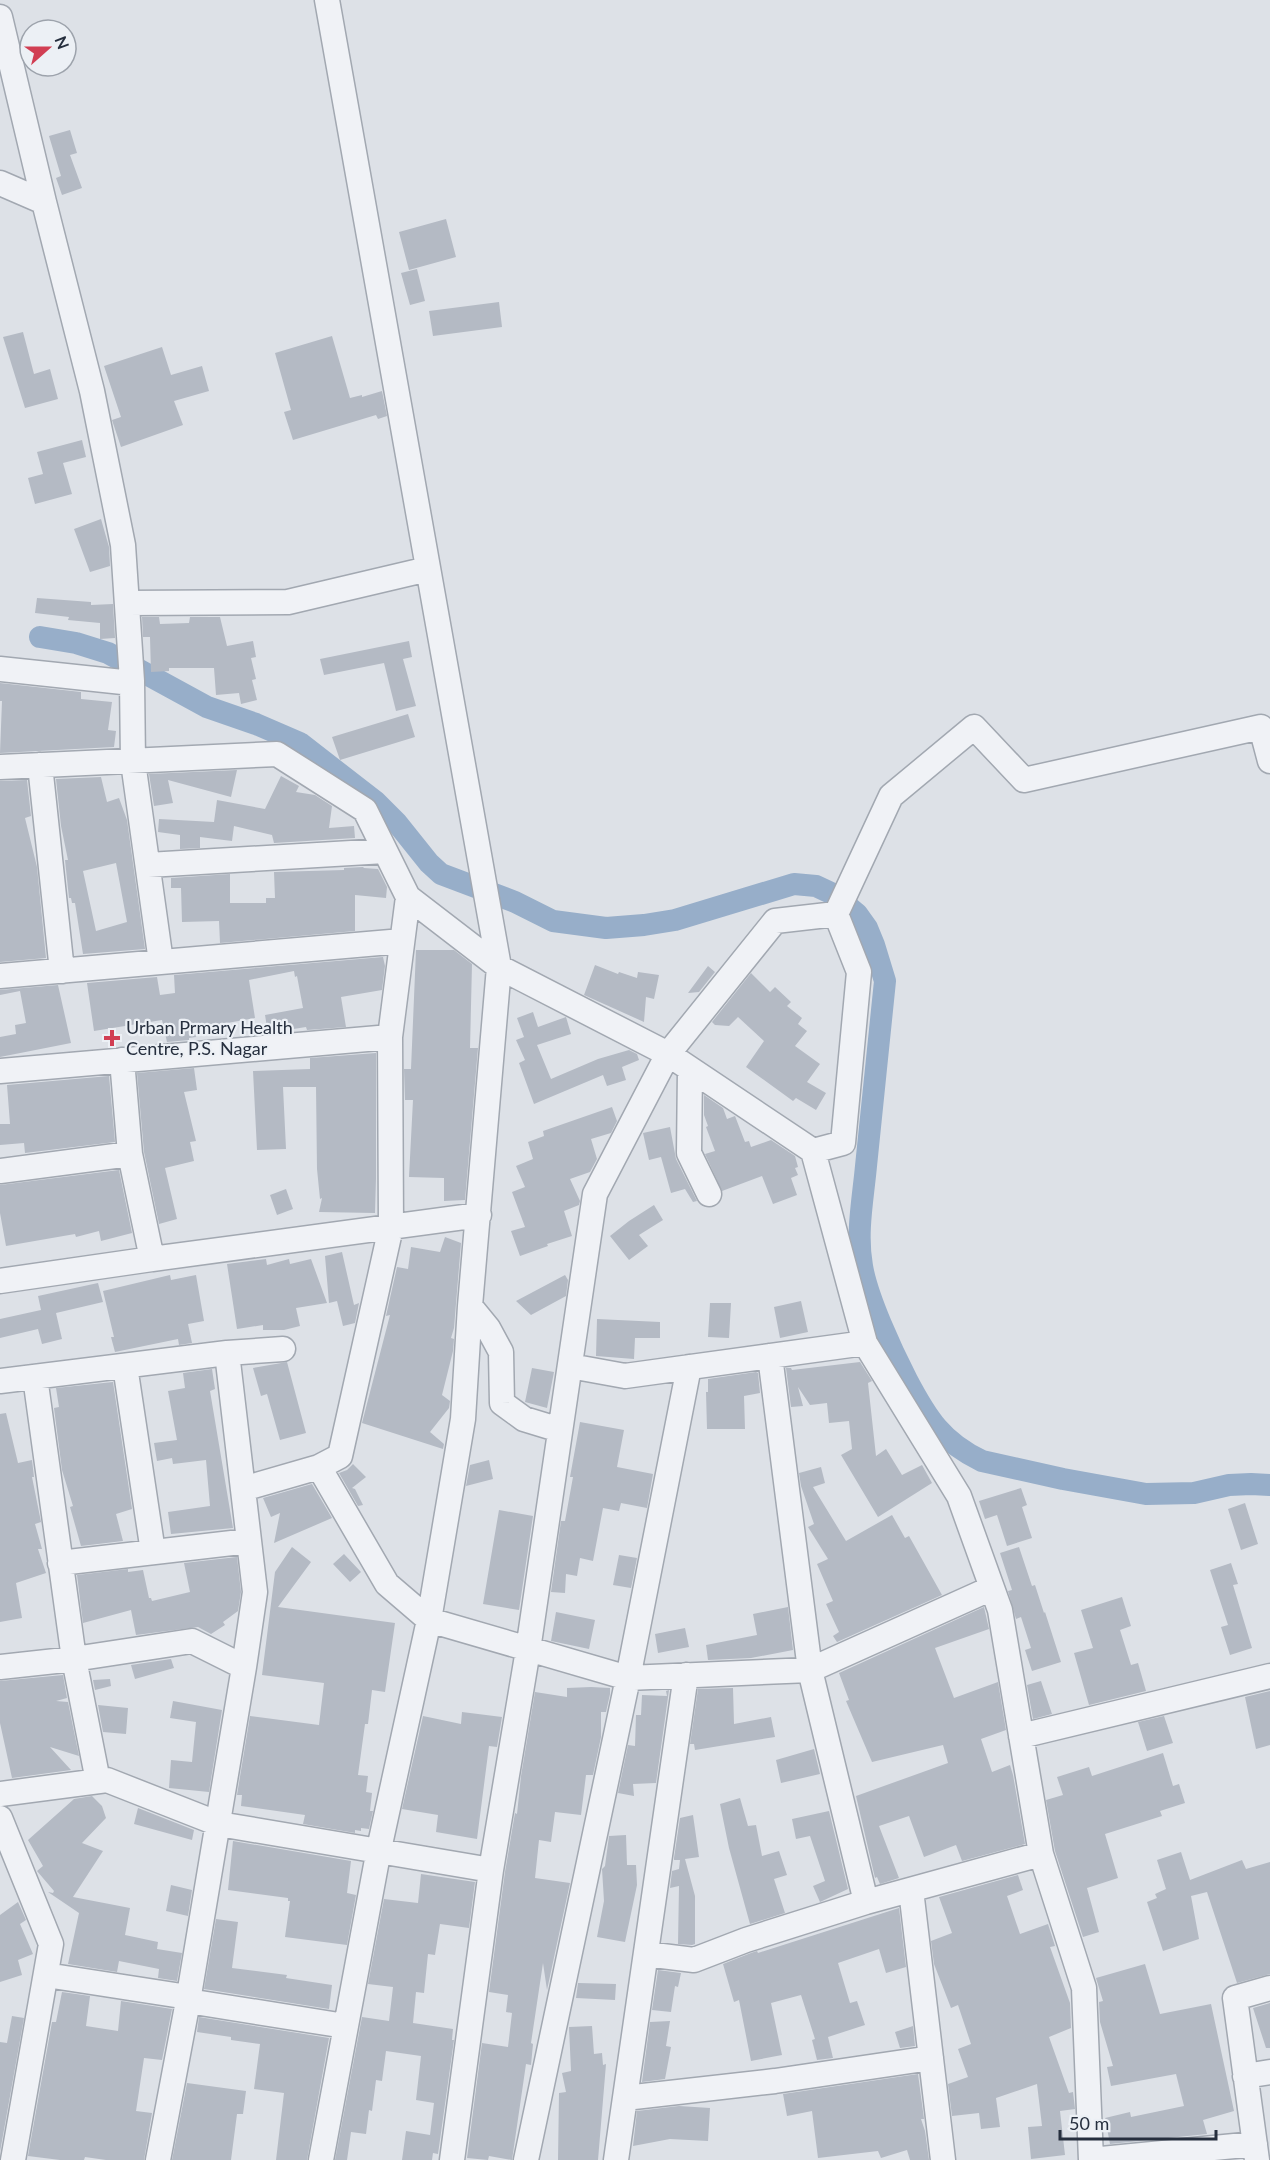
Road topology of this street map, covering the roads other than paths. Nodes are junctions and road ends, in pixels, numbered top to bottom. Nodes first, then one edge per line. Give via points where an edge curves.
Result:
1 (327, 0) edge
2 (0, 17) edge
3 (0, 183) edge
4 (44, 202) junction
5 (428, 569) junction
6 (127, 608) junction
7 (0, 669) edge
8 (132, 682) junction
9 (1270, 761) edge
10 (133, 762) junction
11 (40, 765) junction
12 (0, 767) edge
13 (385, 851) junction
14 (147, 865) junction
15 (408, 897) junction
16 (836, 913) junction
17 (402, 941) junction
18 (161, 962) junction
19 (499, 967) junction
20 (62, 970) junction
21 (0, 976) edge
22 (390, 1037) junction
23 (668, 1054) junction
24 (122, 1060) junction
25 (690, 1069) junction
26 (0, 1071) edge
27 (813, 1151) junction
28 (130, 1154) junction
29 (0, 1171) edge
30 (709, 1194) dead end
31 (479, 1215) junction
32 (391, 1227) junction
33 (152, 1259) junction
34 (0, 1281) edge
35 (470, 1306) junction
36 (866, 1343) junction
37 (283, 1349) dead end
38 (226, 1353) junction
39 (770, 1356) junction
40 (125, 1366) junction
41 (570, 1366) junction
42 (689, 1367) junction
43 (35, 1377) junction
44 (0, 1381) edge
45 (560, 1430) junction
46 (319, 1467) junction
47 (243, 1489) junction
48 (249, 1541) junction
49 (153, 1552) junction
50 (60, 1563) junction
51 (992, 1588) junction
52 (429, 1620) junction
53 (528, 1650) junction
54 (74, 1659) junction
55 (0, 1667) edge
56 (244, 1667) junction
57 (810, 1670) junction
58 (686, 1675) junction
59 (1270, 1676) edge
60 (628, 1678) junction
61 (1021, 1736) junction
62 (98, 1781) junction
63 (0, 1794) edge
64 (0, 1818) edge
65 (218, 1822) junction
66 (379, 1849) junction
67 (1041, 1854) junction
68 (491, 1870) junction
69 (911, 1890) junction
70 (866, 1902) junction
71 (646, 1954) junction
72 (46, 1975) junction
73 (1270, 1988) edge
74 (188, 1999) junction
75 (345, 2026) junction
76 (931, 2058) junction
77 (1270, 2072) edge
78 (1245, 2076) junction
79 (625, 2098) junction
80 (1256, 2152) edge
81 (13, 2160) edge
82 (158, 2160) edge
83 (321, 2160) edge
84 (452, 2160) edge
85 (526, 2160) edge
86 (616, 2160) edge
87 (943, 2160) edge
88 (1091, 2160) edge

1 - 5 street
2 - 4 street
3 - 4 street
4 - 6 street via 92,391 123,545
5 - 6 street via 288,602
5 - 19 street
6 - 8 street
7 - 8 street
8 - 10 street
9 - 16 street via 1261,727 1024,780 974,727 891,796
10 - 11 street
10 - 13 street via 277,754 365,810
10 - 14 street
11 - 12 street
11 - 20 street
13 - 14 street
13 - 15 street
14 - 18 street
15 - 17 street
15 - 19 street
16 - 23 street via 775,921
16 - 27 street via 860,972 843,1143
17 - 18 street
17 - 22 street
18 - 20 street
19 - 23 street
19 - 31 street
20 - 21 street
22 - 24 street
22 - 32 street
23 - 25 street
23 - 41 street via 595,1194
24 - 26 street
24 - 28 street
25 - 27 street
25 - 30 street via 689,1153
27 - 36 street
28 - 29 street
28 - 33 street
31 - 32 street
31 - 35 street
32 - 33 street
32 - 46 street via 340,1456
33 - 34 street
35 - 45 street via 501,1352 502,1403 524,1419
35 - 52 street via 463,1419
36 - 39 street
36 - 51 street via 959,1496
37 - 38 street
38 - 40 street
38 - 47 street
39 - 42 street
39 - 57 street
40 - 43 street
40 - 49 street
41 - 42 street via 625,1376
41 - 45 street
42 - 60 street
43 - 44 street
43 - 50 street
45 - 53 street
46 - 47 street
46 - 52 street via 387,1584
47 - 48 street
48 - 49 street
48 - 56 street via 255,1592
49 - 50 street
50 - 54 street
51 - 57 street
51 - 61 street via 1000,1610
52 - 53 street
52 - 66 street
53 - 60 street
53 - 68 street
54 - 55 street
54 - 56 street via 192,1641
54 - 62 street
56 - 65 street
57 - 58 street
57 - 70 street
58 - 60 street
58 - 71 street
59 - 61 street
60 - 85 street
61 - 67 street
62 - 63 street
62 - 65 street via 107,1780
64 - 72 street via 51,1944
65 - 66 street
65 - 74 street
66 - 68 street
66 - 75 street
67 - 69 street
67 - 88 street via 1084,1989
68 - 84 street
69 - 70 street
69 - 76 street
70 - 71 street via 694,1960
71 - 79 street
72 - 74 street
72 - 81 street
73 - 78 street via 1235,1998
74 - 75 street
74 - 82 street
75 - 83 street
76 - 79 street
76 - 87 street
77 - 78 street
78 - 80 street
79 - 86 street
80 - 88 street

